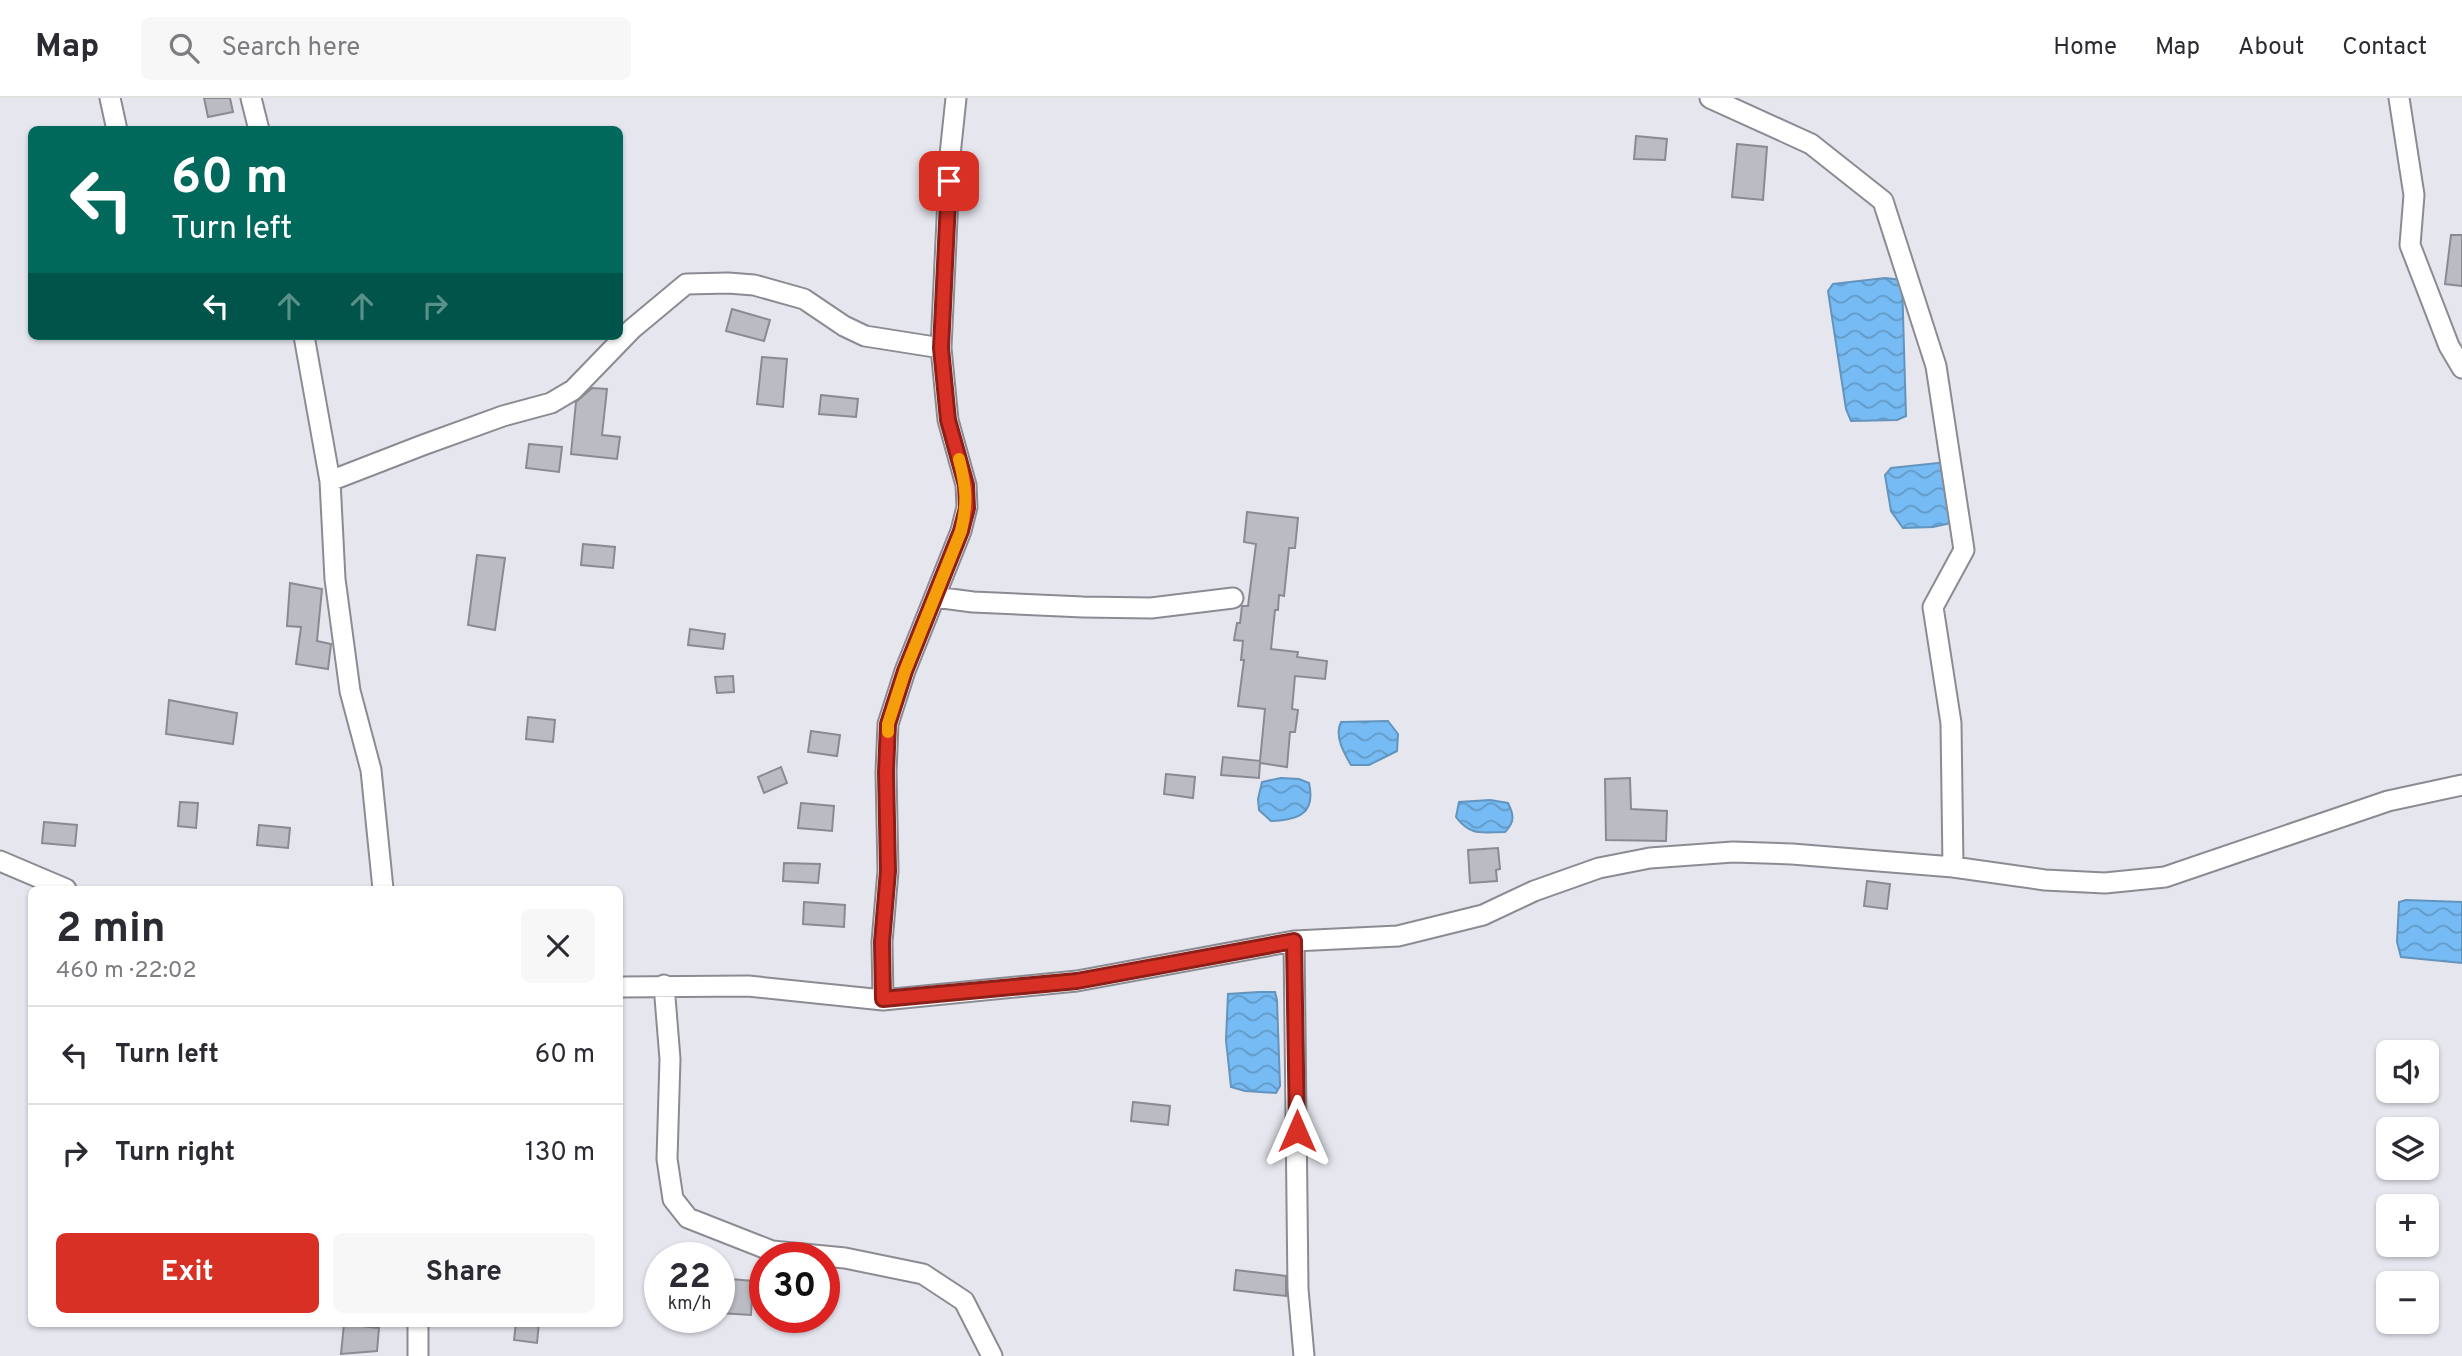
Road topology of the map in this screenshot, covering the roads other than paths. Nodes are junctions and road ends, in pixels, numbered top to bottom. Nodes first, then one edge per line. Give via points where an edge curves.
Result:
1 (110, 98) edge
2 (251, 98) edge
3 (956, 98) edge
4 (1710, 98) edge
5 (2399, 98) edge
6 (116, 126) edge
7 (258, 126) edge
8 (623, 338) edge
9 (305, 340) edge
10 (621, 340) edge
11 (941, 348) junction
12 (2462, 368) edge
13 (330, 481) junction
14 (935, 597) junction
15 (1233, 597) dead end
16 (2462, 785) edge
17 (0, 861) edge
18 (1953, 867) junction
19 (59, 886) edge
20 (383, 886) edge
21 (1294, 941) junction
22 (664, 985) junction
23 (623, 987) edge
24 (883, 999) junction
25 (418, 1327) edge
26 (418, 1356) edge
27 (992, 1356) edge
28 (1304, 1356) edge

1 - 6 street
2 - 7 street
3 - 11 street
4 - 18 street via 1811,144 1883,201 1936,366 1964,550 1934,607 1951,723
5 - 12 street via 2414,194 2410,244
8 - 11 street via 687,284 728,283 804,299 865,336
9 - 13 street
10 - 13 street via 573,390 551,402 423,444
11 - 14 street via 948,420 966,485 967,508
13 - 20 street via 335,579 350,691 371,770
14 - 15 street via 1124,608
14 - 24 street via 888,724
16 - 18 street via 2388,801 2165,877 2105,883
17 - 19 street
18 - 21 street via 1733,852 1650,858 1599,868 1483,915 1398,936
21 - 24 street via 1077,981
21 - 28 street via 1297,1265
22 - 23 street
22 - 24 street via 748,986
22 - 27 street via 670,1059 667,1159 673,1199 688,1218 772,1251 845,1258 923,1274 964,1301
25 - 26 street

